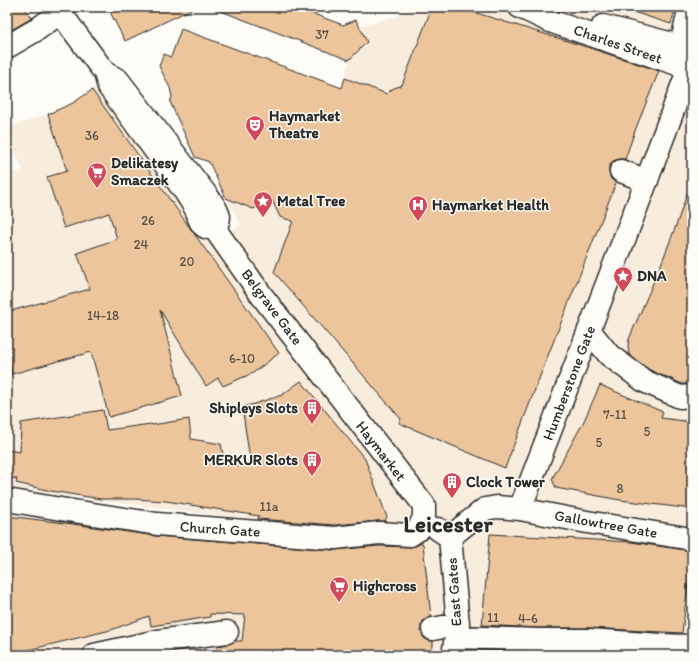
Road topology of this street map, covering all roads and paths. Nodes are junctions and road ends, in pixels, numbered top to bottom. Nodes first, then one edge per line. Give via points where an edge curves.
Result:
1 (521, 7) edge
2 (690, 7) edge
3 (58, 10) edge
4 (7, 47) edge
5 (686, 59) edge
6 (621, 172) dead end
7 (647, 181) junction
8 (589, 330) junction
9 (331, 386) joint
10 (692, 396) edge
11 (7, 500) edge
12 (520, 509) junction
13 (424, 517) junction
14 (450, 537) junction
15 (692, 539) edge
16 (432, 629) dead end
17 (227, 632) dead end
18 (455, 639) edge
19 (586, 644) edge
20 (686, 649) edge
21 (94, 655) edge

1 - 5 street, Charles Street via 550,21
2 - 5 street, Humberstone Gate
3 - 4 street via 36,30
3 - 9 street, Belgrave Gate via 105,73 118,80 208,197 217,210 219,217 215,226 219,235
5 - 7 street, Humberstone Gate
6 - 7 street
7 - 8 street, Humberstone Gate
8 - 10 street via 609,355 644,381 680,397
8 - 12 street, Humberstone Gate
9 - 13 street, Haymarket via 424,505
11 - 13 street, Church Gate via 157,524 335,538 380,533 410,535 419,529
12 - 14 street via 485,508
12 - 15 street, Gallowtree Gate
13 - 14 street, East Gates
14 - 18 street, East Gates
16 - 18 street
17 - 21 street via 158,641
18 - 19 street via 539,640
19 - 20 street via 660,645

